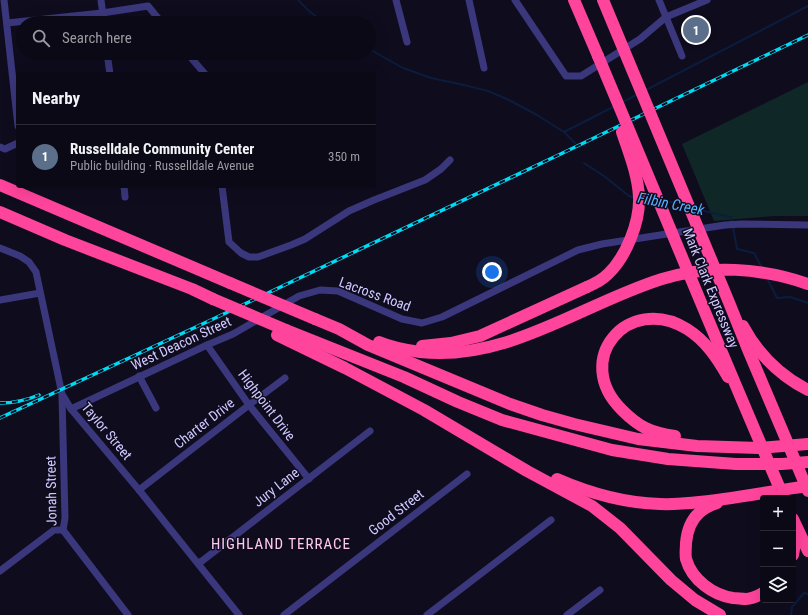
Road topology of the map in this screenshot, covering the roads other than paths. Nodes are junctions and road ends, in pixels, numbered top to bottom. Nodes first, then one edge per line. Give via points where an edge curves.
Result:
1 (4, 0) edge
2 (101, 0) edge
3 (396, 0) edge
4 (468, 0) edge
5 (515, 0) edge
6 (574, 0) edge
7 (603, 0) edge
8 (659, 0) edge
9 (707, 0) edge
10 (102, 13) junction
11 (74, 16) edge
12 (103, 16) edge
13 (156, 16) edge
14 (666, 17) junction
15 (16, 22) edge
16 (7, 23) junction
17 (407, 42) dead end
18 (598, 56) junction
19 (682, 56) dead end
20 (108, 60) edge
21 (193, 60) edge
22 (484, 68) dead end
23 (110, 72) edge
24 (203, 72) edge
25 (16, 107) edge
26 (16, 144) edge
27 (0, 147) edge
28 (450, 160) dead end
29 (0, 186) edge
30 (124, 188) edge
31 (222, 188) edge
32 (125, 197) dead end
33 (0, 212) edge
34 (808, 225) edge
35 (0, 248) edge
36 (808, 284) edge
37 (40, 293) junction
38 (299, 296) joint
39 (0, 300) edge
40 (728, 300) junction
41 (339, 329) junction
42 (281, 333) junction
43 (365, 336) junction
44 (207, 345) junction
45 (139, 376) junction
46 (285, 378) dead end
47 (808, 390) edge
48 (62, 394) junction
49 (739, 394) junction
50 (249, 405) junction
51 (156, 408) dead end
52 (71, 409) junction
53 (370, 431) dead end
54 (808, 444) edge
55 (739, 448) junction
56 (497, 453) junction
57 (808, 462) edge
58 (467, 474) dead end
59 (308, 479) junction
60 (808, 486) edge
61 (139, 490) junction
62 (808, 491) edge
63 (783, 495) edge
64 (738, 497) junction
65 (551, 520) dead end
66 (796, 525) edge
67 (63, 530) junction
68 (808, 551) edge
69 (198, 563) junction
70 (0, 571) edge
71 (600, 590) dead end
72 (760, 595) edge
73 (128, 615) edge
74 (239, 615) edge
75 (284, 615) edge
76 (427, 615) edge
77 (566, 615) edge
78 (720, 615) edge

1 - 16 street
2 - 10 street
3 - 17 street
4 - 22 street
5 - 14 street via 566,76 581,76 640,39
6 - 18 highway, Mark Clark Expressway
7 - 40 highway, Mark Clark Expressway, bridge
8 - 14 street
9 - 14 street
10 - 11 street
10 - 12 street
10 - 13 street via 148,6
14 - 19 street
15 - 16 street
16 - 25 street
18 - 43 highway, bridge via 633,166 639,197 638,212 628,244 616,265 608,274 587,288 480,336 415,346
18 - 49 highway, Mark Clark Expressway, bridge
20 - 23 street
21 - 24 street
26 - 27 street via 5,149
28 - 31 street via 425,180 349,211 305,239 258,257 249,257 241,253 229,242
29 - 41 highway, bridge
30 - 32 street
33 - 42 highway, bridge via 192,289
34 - 38 street, Lacross Road via 725,225 578,250 442,317 422,323 402,319 338,291 320,290
35 - 37 street, Taylor Street via 29,262 36,272
36 - 43 highway, bridge via 766,273 702,271 662,279 502,344 447,353 404,350
37 - 39 street
37 - 48 street, Taylor Street
38 - 44 street, West Deacon Street via 233,334
40 - 47 highway, bridge via 750,340 761,353 783,374
40 - 62 highway, Mark Clark Expressway, bridge
41 - 43 highway
41 - 55 highway via 368,345 426,370 542,415 638,439
42 - 56 highway via 424,410
42 - 57 highway via 404,377 502,420 612,450 668,460 736,464
44 - 45 street, West Deacon Street
44 - 50 street, Highpoint Drive
45 - 51 street
45 - 52 street, West Deacon Street
46 - 50 street, Charter Drive
48 - 52 street, Taylor Street
48 - 67 street, Jonah Street via 65,518
49 - 55 highway, bridge via 711,350 688,329 674,322 643,320 628,325 615,334 606,348 602,372 606,386 612,398 637,424 656,433
49 - 63 highway, Mark Clark Expressway, bridge
50 - 59 street, Highpoint Drive
50 - 61 street, Charter Drive
52 - 61 street, Taylor Street
53 - 59 street, Jury Lane
54 - 55 highway
56 - 64 highway via 601,495 659,504 695,503
56 - 78 highway via 592,506 620,528 671,580 695,600
58 - 75 street, Good Street
59 - 69 street, Jury Lane
60 - 64 highway
61 - 69 street, Taylor Street
64 - 72 highway via 707,507 692,521 686,538 686,558 695,575 713,591 727,597 746,599
65 - 76 street
66 - 68 highway
67 - 70 street via 54,530
67 - 73 street, Jonah Street
69 - 74 street, Taylor Street
71 - 77 street

